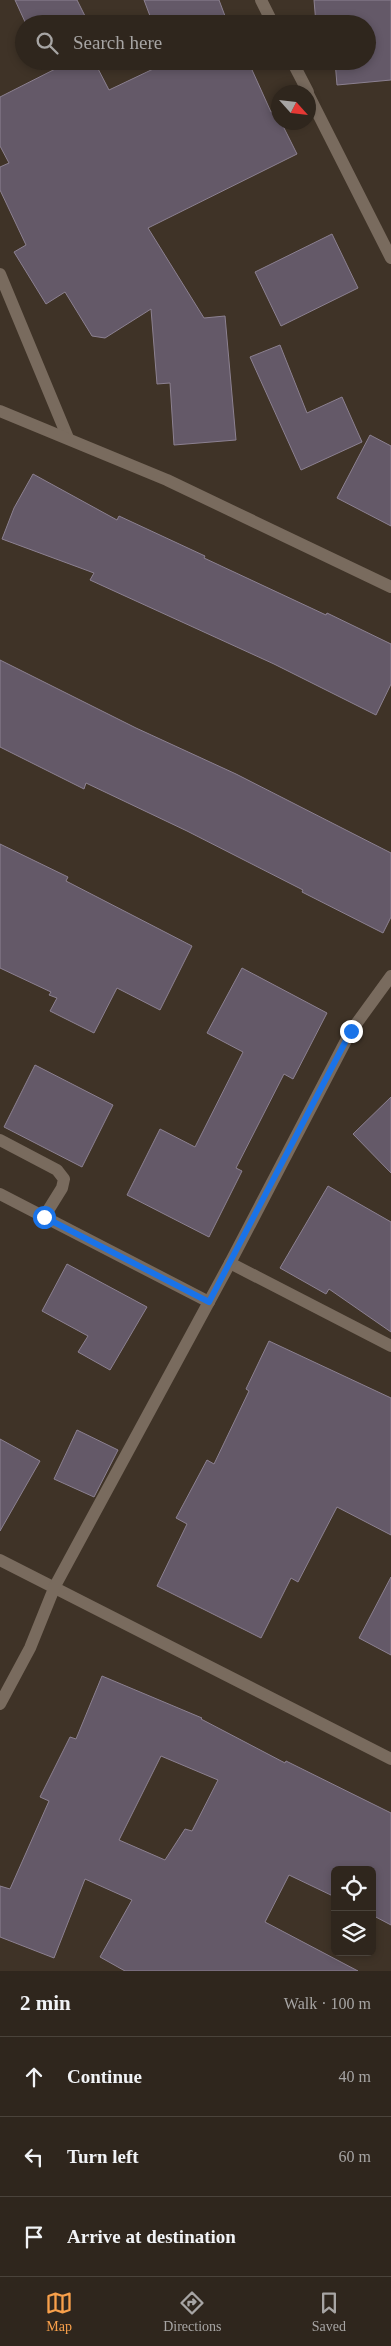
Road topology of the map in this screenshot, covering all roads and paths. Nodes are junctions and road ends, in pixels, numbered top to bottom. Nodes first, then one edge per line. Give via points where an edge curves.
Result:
1 (261, 0) edge
2 (268, 15) edge
3 (296, 70) edge
4 (304, 85) edge
5 (316, 109) edge
6 (391, 258) edge
7 (0, 274) edge
8 (0, 410) edge
9 (68, 438) junction
10 (391, 587) edge
11 (391, 976) edge
12 (0, 1140) edge
13 (0, 1194) edge
14 (44, 1217) junction
15 (230, 1263) junction
16 (209, 1302) junction
17 (391, 1346) edge
18 (0, 1560) edge
19 (55, 1586) junction
20 (0, 1704) edge
21 (391, 1758) edge

1 - 2 street
3 - 4 street
5 - 6 street
7 - 9 street
8 - 9 street
9 - 10 street via 168,480
11 - 15 street via 351,1031
12 - 14 street via 57,1170 64,1179
13 - 14 street
14 - 16 street
15 - 16 street
15 - 17 street
16 - 19 street
18 - 19 street
19 - 20 street via 30,1648
19 - 21 street

